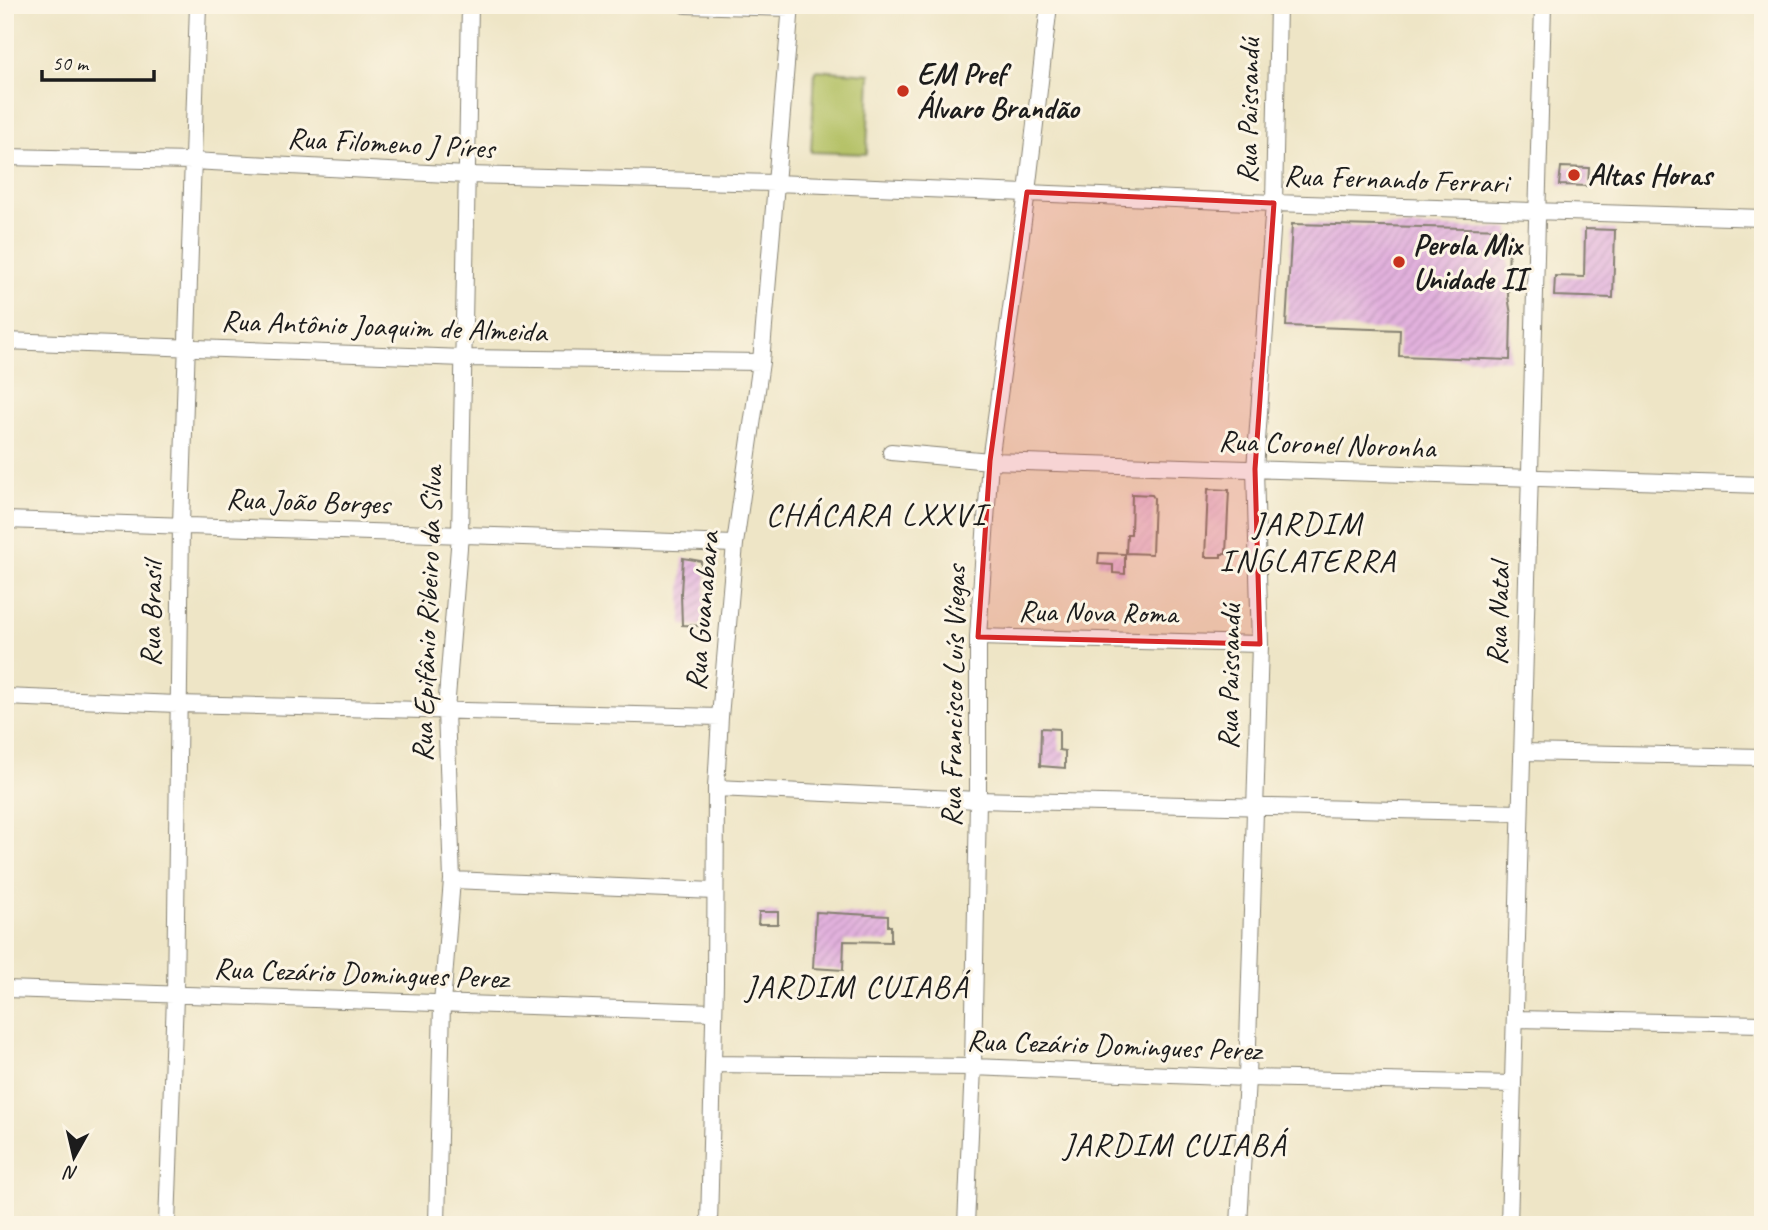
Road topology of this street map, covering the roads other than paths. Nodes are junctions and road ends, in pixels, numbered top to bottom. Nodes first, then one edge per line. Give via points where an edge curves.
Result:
1 (198, 5) edge
2 (470, 5) edge
3 (685, 5) edge
4 (1049, 5) edge
5 (1278, 5) edge
6 (1543, 5) edge
7 (791, 6) edge
8 (5, 158) edge
9 (192, 162) junction
10 (467, 175) junction
11 (775, 183) junction
12 (1027, 192) junction
13 (1274, 203) junction
14 (1537, 212) junction
15 (1763, 218) edge
16 (5, 341) edge
17 (187, 348) junction
18 (464, 358) junction
19 (761, 362) junction
20 (891, 452) dead end
21 (990, 461) junction
22 (1255, 469) junction
23 (1530, 478) junction
24 (1763, 485) edge
25 (5, 520) edge
26 (181, 524) junction
27 (460, 535) junction
28 (735, 544) junction
29 (978, 637) junction
30 (1259, 644) junction
31 (5, 697) edge
32 (177, 704) junction
33 (446, 710) junction
34 (720, 717) junction
35 (1522, 752) junction
36 (1763, 757) edge
37 (716, 788) junction
38 (978, 800) junction
39 (1254, 807) junction
40 (1520, 813) junction
41 (452, 880) junction
42 (714, 891) junction
43 (5, 989) edge
44 (175, 996) junction
45 (442, 1003) junction
46 (714, 1012) junction
47 (1515, 1018) junction
48 (1763, 1024) edge
49 (713, 1065) junction
50 (973, 1067) junction
51 (1247, 1079) junction
52 (1513, 1084) junction
53 (167, 1225) edge
54 (437, 1225) edge
55 (709, 1225) edge
56 (966, 1225) edge
57 (1239, 1225) edge
58 (1509, 1225) edge

1 - 9 street, Rua Brasil
2 - 10 street, Rua Epifânio Ribeiro da Silva
3 - 7 street
4 - 12 street, Rua Francisco Luís Viegas
5 - 13 street, Rua Paissandú
6 - 14 street, Rua Natal
7 - 11 street, Rua Guanabara
8 - 9 street, Rua Filomeno J Píres
9 - 10 street, Rua Filomeno J Píres
9 - 17 street, Rua Brasil
10 - 11 street, Rua Filomeno J Píres
10 - 18 street, Rua Epifânio Ribeiro da Silva
11 - 12 street, Rua Filomeno J Píres
11 - 19 street, Rua Guanabara
12 - 13 street, Rua Fernando Ferrari
12 - 21 street, Rua Francisco Luís Viegas
13 - 14 street, Rua Fernando Ferrari
13 - 22 street, Rua Paissandú
14 - 15 street, Rua Fernando Ferrari
14 - 23 street, Rua Natal
16 - 17 street, Rua Antônio Joaquim de Almeida
17 - 18 street, Rua Antônio Joaquim de Almeida
17 - 26 street, Rua Brasil
18 - 19 street, Rua Antônio Joaquim de Almeida
18 - 27 street, Rua Epifânio Ribeiro da Silva
19 - 28 street, Rua Guanabara
20 - 21 street, Rua Coronel Noronha
21 - 22 street, Rua Coronel Noronha
21 - 29 street, Rua Francisco Luís Viegas
22 - 23 street, Rua Coronel Noronha
22 - 30 street, Rua Paissandú
23 - 24 street, Rua Coronel Noronha
23 - 35 street, Rua Natal
25 - 26 street, Rua João Borges
26 - 27 street, Rua João Borges
26 - 32 street, Rua Brasil
27 - 28 street, Rua João Borges
27 - 33 street, Rua Epifânio Ribeiro da Silva
28 - 34 street, Rua Guanabara
29 - 30 street, Rua Nova Roma
29 - 38 street, Rua Francisco Luís Viegas
30 - 39 street, Rua Paissandú
31 - 32 street
32 - 33 street
32 - 44 street, Rua Brasil
33 - 34 street
33 - 41 street, Rua Epifânio Ribeiro da Silva
34 - 37 street, Rua Guanabara
35 - 36 street
35 - 40 street, Rua Natal
37 - 38 street
37 - 42 street, Rua Guanabara
38 - 39 street
38 - 50 street, Rua Francisco Luís Viegas
39 - 40 street
39 - 51 street, Rua Paissandú
40 - 47 street, Rua Natal
41 - 42 street
41 - 45 street, Rua Epifânio Ribeiro da Silva
42 - 46 street, Rua Guanabara
43 - 44 street, Rua Cezário Domingues Perez
44 - 45 street, Rua Cezário Domingues Perez
44 - 53 street, Rua Brasil
45 - 46 street, Rua Cezário Domingues Perez
45 - 54 street, Rua Epifânio Ribeiro da Silva
46 - 49 street, Rua Guanabara
47 - 48 street
47 - 52 street, Rua Natal
49 - 50 street, Rua Cezário Domingues Perez
49 - 55 street, Rua Guanabara
50 - 51 street, Rua Cezário Domingues Perez
50 - 56 street, Rua Francisco Luís Viegas
51 - 52 street, Rua Cezário Domingues Perez
51 - 57 street, Rua Paissandú
52 - 58 street, Rua Natal

